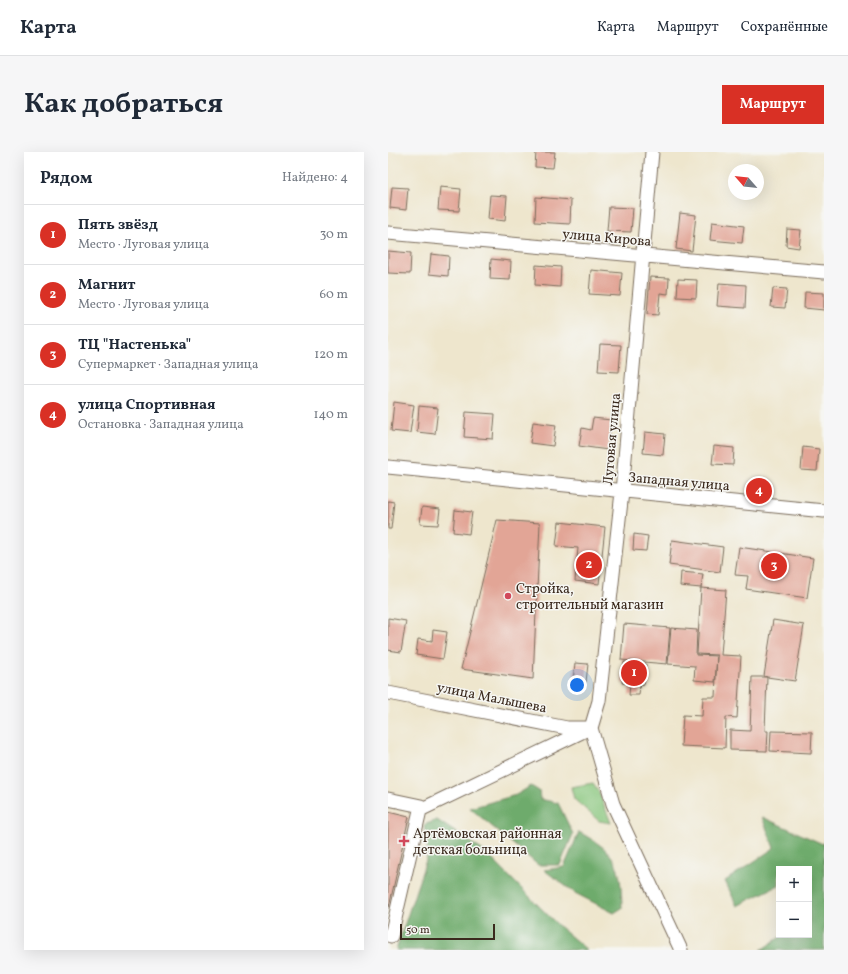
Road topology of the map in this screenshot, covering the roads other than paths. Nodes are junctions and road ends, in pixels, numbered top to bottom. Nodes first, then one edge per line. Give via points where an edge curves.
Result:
1 (652, 152) edge
2 (388, 233) edge
3 (644, 256) junction
4 (824, 272) edge
5 (388, 467) edge
6 (622, 492) junction
7 (824, 510) edge
8 (388, 693) edge
9 (591, 728) junction
10 (388, 799) edge
11 (420, 810) junction
12 (388, 935) edge
13 (681, 950) edge

1 - 3 street, Луговая улица
2 - 3 street, улица Кирова
3 - 4 street, улица Кирова
3 - 6 street, Луговая улица
5 - 6 street, Западная улица
6 - 7 street, Западная улица
6 - 9 street, Луговая улица via 599,701
8 - 9 street, улица Малышева via 567,728
9 - 11 street
9 - 13 street via 613,804
10 - 11 street via 420,806
11 - 12 street via 391,936

